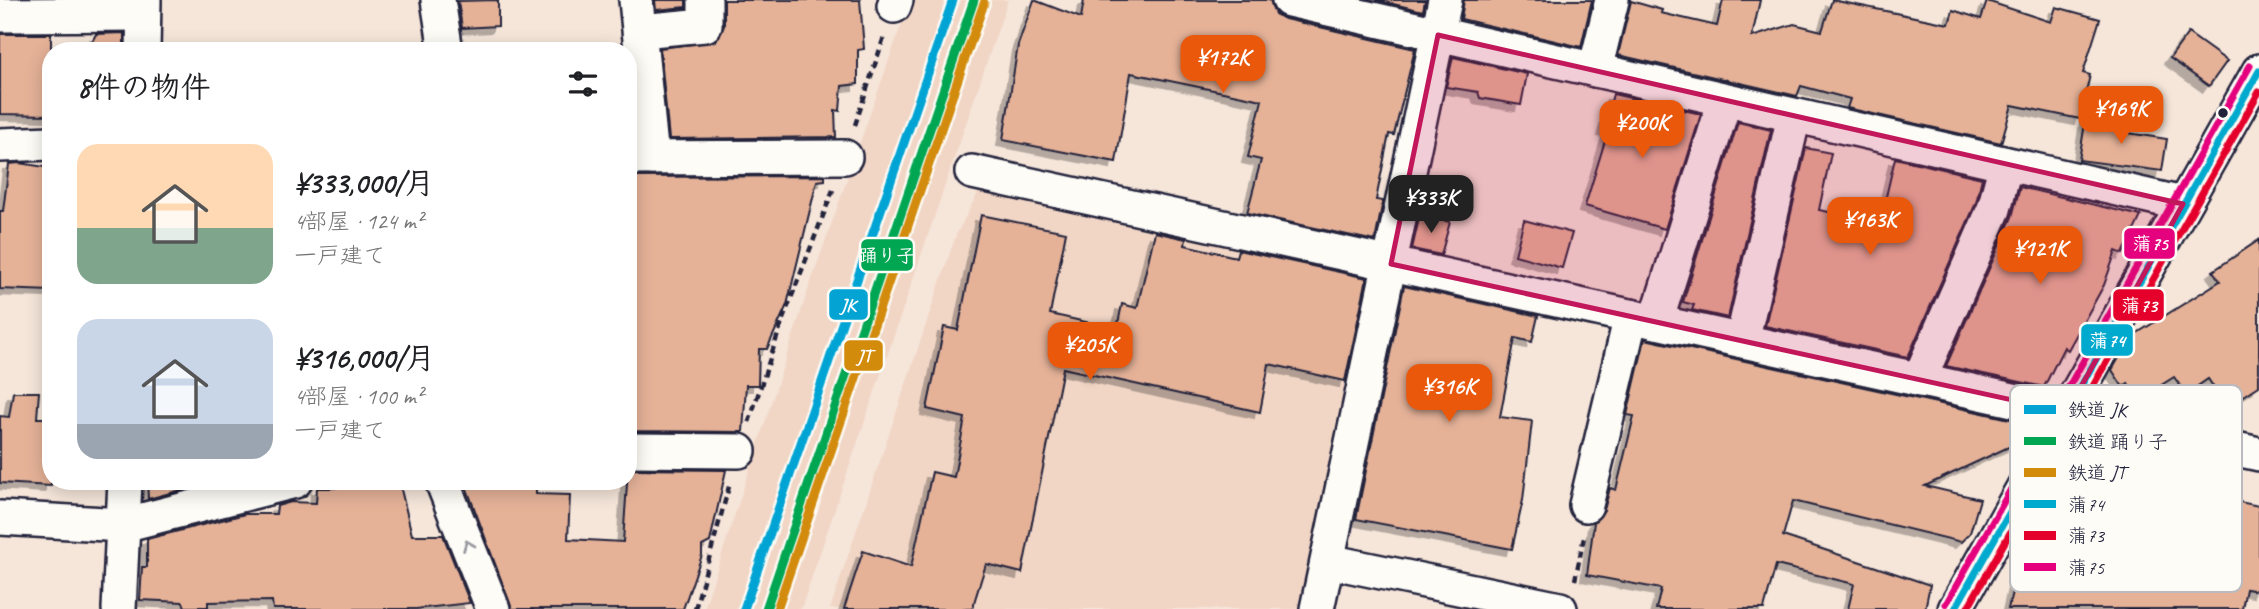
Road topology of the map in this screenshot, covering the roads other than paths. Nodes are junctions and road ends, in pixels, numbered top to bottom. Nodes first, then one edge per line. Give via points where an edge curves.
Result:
1 (438, 0) edge
2 (705, 0) edge
3 (1289, 0) edge
4 (1446, 0) edge
5 (1612, 0) edge
6 (144, 7) edge
7 (0, 15) edge
8 (638, 16) edge
9 (1438, 34) junction
10 (143, 42) edge
11 (445, 42) edge
12 (1595, 70) junction
13 (2259, 71) edge
14 (1725, 100) junction
15 (1794, 116) junction
16 (42, 143) edge
17 (0, 145) edge
18 (845, 157) road end
19 (640, 158) edge
20 (2006, 164) junction
21 (972, 173) dead end
22 (2183, 204) junction
23 (1391, 264) junction
24 (1643, 319) junction
25 (1742, 341) junction
26 (1919, 380) junction
27 (2082, 385) edge
28 (2010, 400) edge
29 (637, 450) edge
30 (739, 451) road end
31 (125, 490) edge
32 (259, 490) edge
33 (446, 490) edge
34 (1586, 505) road end
35 (2010, 512) edge
36 (0, 518) edge
37 (123, 524) junction
38 (1328, 561) junction
39 (1567, 595) edge
40 (119, 609) edge
41 (493, 609) edge
42 (1317, 609) edge
43 (1955, 609) edge

1 - 11 street
2 - 8 street via 705,25
3 - 9 street
4 - 9 street
5 - 12 street
6 - 7 street
6 - 10 street
8 - 19 street
9 - 12 street
9 - 23 street
12 - 14 street
13 - 22 street
14 - 15 street
14 - 24 street
15 - 20 street
15 - 25 street
16 - 17 street
18 - 19 street
20 - 22 street
20 - 26 street via 1994,209
21 - 23 street
22 - 27 street
23 - 24 street
23 - 38 street
24 - 25 street
24 - 34 street
25 - 26 street
26 - 28 street
29 - 30 street
31 - 37 street
32 - 37 street
41 -> 33 street
35 - 43 street
36 - 37 street
37 - 40 street
38 - 39 street
38 - 42 street

